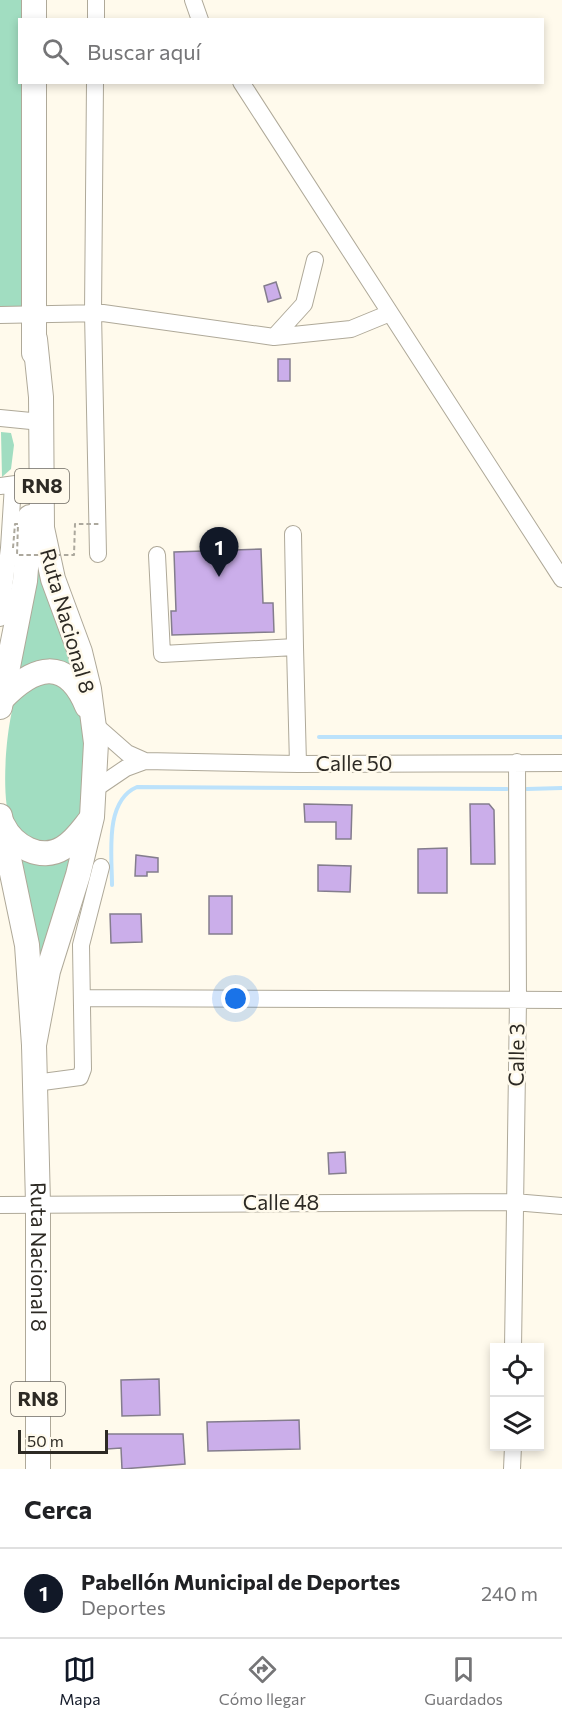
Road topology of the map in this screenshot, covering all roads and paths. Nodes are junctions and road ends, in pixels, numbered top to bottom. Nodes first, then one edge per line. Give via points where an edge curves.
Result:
1 (34, 0) edge
2 (96, 0) edge
3 (193, 0) edge
4 (34, 18) edge
5 (96, 18) edge
6 (199, 18) edge
7 (34, 84) edge
8 (95, 84) edge
9 (242, 84) edge
10 (315, 260) dead end
11 (93, 313) junction
12 (390, 313) junction
13 (0, 315) edge
14 (34, 315) junction
15 (274, 337) junction
16 (34, 339) junction
17 (0, 418) edge
18 (31, 421) junction
19 (14, 484) edge
20 (99, 524) junction
21 (293, 534) dead end
22 (14, 548) dead end
23 (98, 554) dead end
24 (157, 555) dead end
25 (562, 579) edge
26 (5, 629) edge
27 (295, 647) junction
28 (1, 703) edge
29 (94, 723) junction
30 (145, 760) junction
31 (517, 762) junction
32 (562, 763) edge
33 (298, 764) junction
34 (95, 789) junction
35 (92, 817) junction
36 (0, 818) edge
37 (101, 867) dead end
38 (84, 998) junction
39 (518, 1000) junction
40 (562, 1000) edge
41 (34, 1045) junction
42 (35, 1083) junction
43 (514, 1202) junction
44 (0, 1204) edge
45 (38, 1204) junction
46 (562, 1206) edge
47 (513, 1343) edge
48 (513, 1451) edge
49 (38, 1469) edge
50 (513, 1469) edge

1 - 4 highway
2 - 5 street
3 - 6 street
7 - 14 highway, Ruta Nacional 8 / RN8
8 - 11 street
9 - 12 street
10 - 15 street via 304,304
11 - 14 street
11 - 15 street
11 - 20 street
12 - 15 street via 351,329
12 - 25 street
13 - 14 street
14 - 16 highway, Ruta Nacional 8 / RN8
16 - 18 highway, Ruta Nacional 8 / RN8
16 - 29 highway, Ruta Nacional 8 / RN8 via 41,397 45,544 53,579 80,652
17 - 18 street
18 - 19 highway, Ruta Nacional 8 / RN8
19 - 26 highway, Ruta Nacional 8 / RN8 via 25,581
20 - 22 path, bridge via 75,524 74,555 17,555 18,524
20 - 23 street
21 - 27 street
24 - 27 street via 162,654
26 - 28 highway, Ruta Nacional 8 / RN8
27 - 33 street
28 - 29 highway, Ruta Nacional 8 / RN8 via 27,676 50,671 72,681
29 - 30 street, Calle 50 via 127,753
29 - 34 highway, Ruta Nacional 8 / RN8
30 - 33 street, Calle 50
30 - 34 street, Calle 50
31 - 32 street, Calle 50
31 - 33 street, Calle 50
31 - 39 street, Calle 3
34 - 35 highway, Ruta Nacional 8 / RN8
35 - 36 highway, Ruta Nacional 8 / RN8 via 66,847 46,853 25,849 15,842
35 - 41 highway, Ruta Nacional 8 / RN8 via 48,971
36 - 41 highway, Ruta Nacional 8 / RN8 via 27,945
37 - 38 street via 81,945
38 - 39 street
38 - 42 street via 80,1077
39 - 40 street
39 - 43 street, Calle 3
41 - 42 highway, Ruta Nacional 8 / RN8
42 - 45 highway, Ruta Nacional 8 / RN8
43 - 45 street, Calle 48
43 - 46 street, Calle 48
43 - 47 street, Calle 3
44 - 45 street, Calle 48
45 - 49 highway, Ruta Nacional 8 / RN8
48 - 50 street

